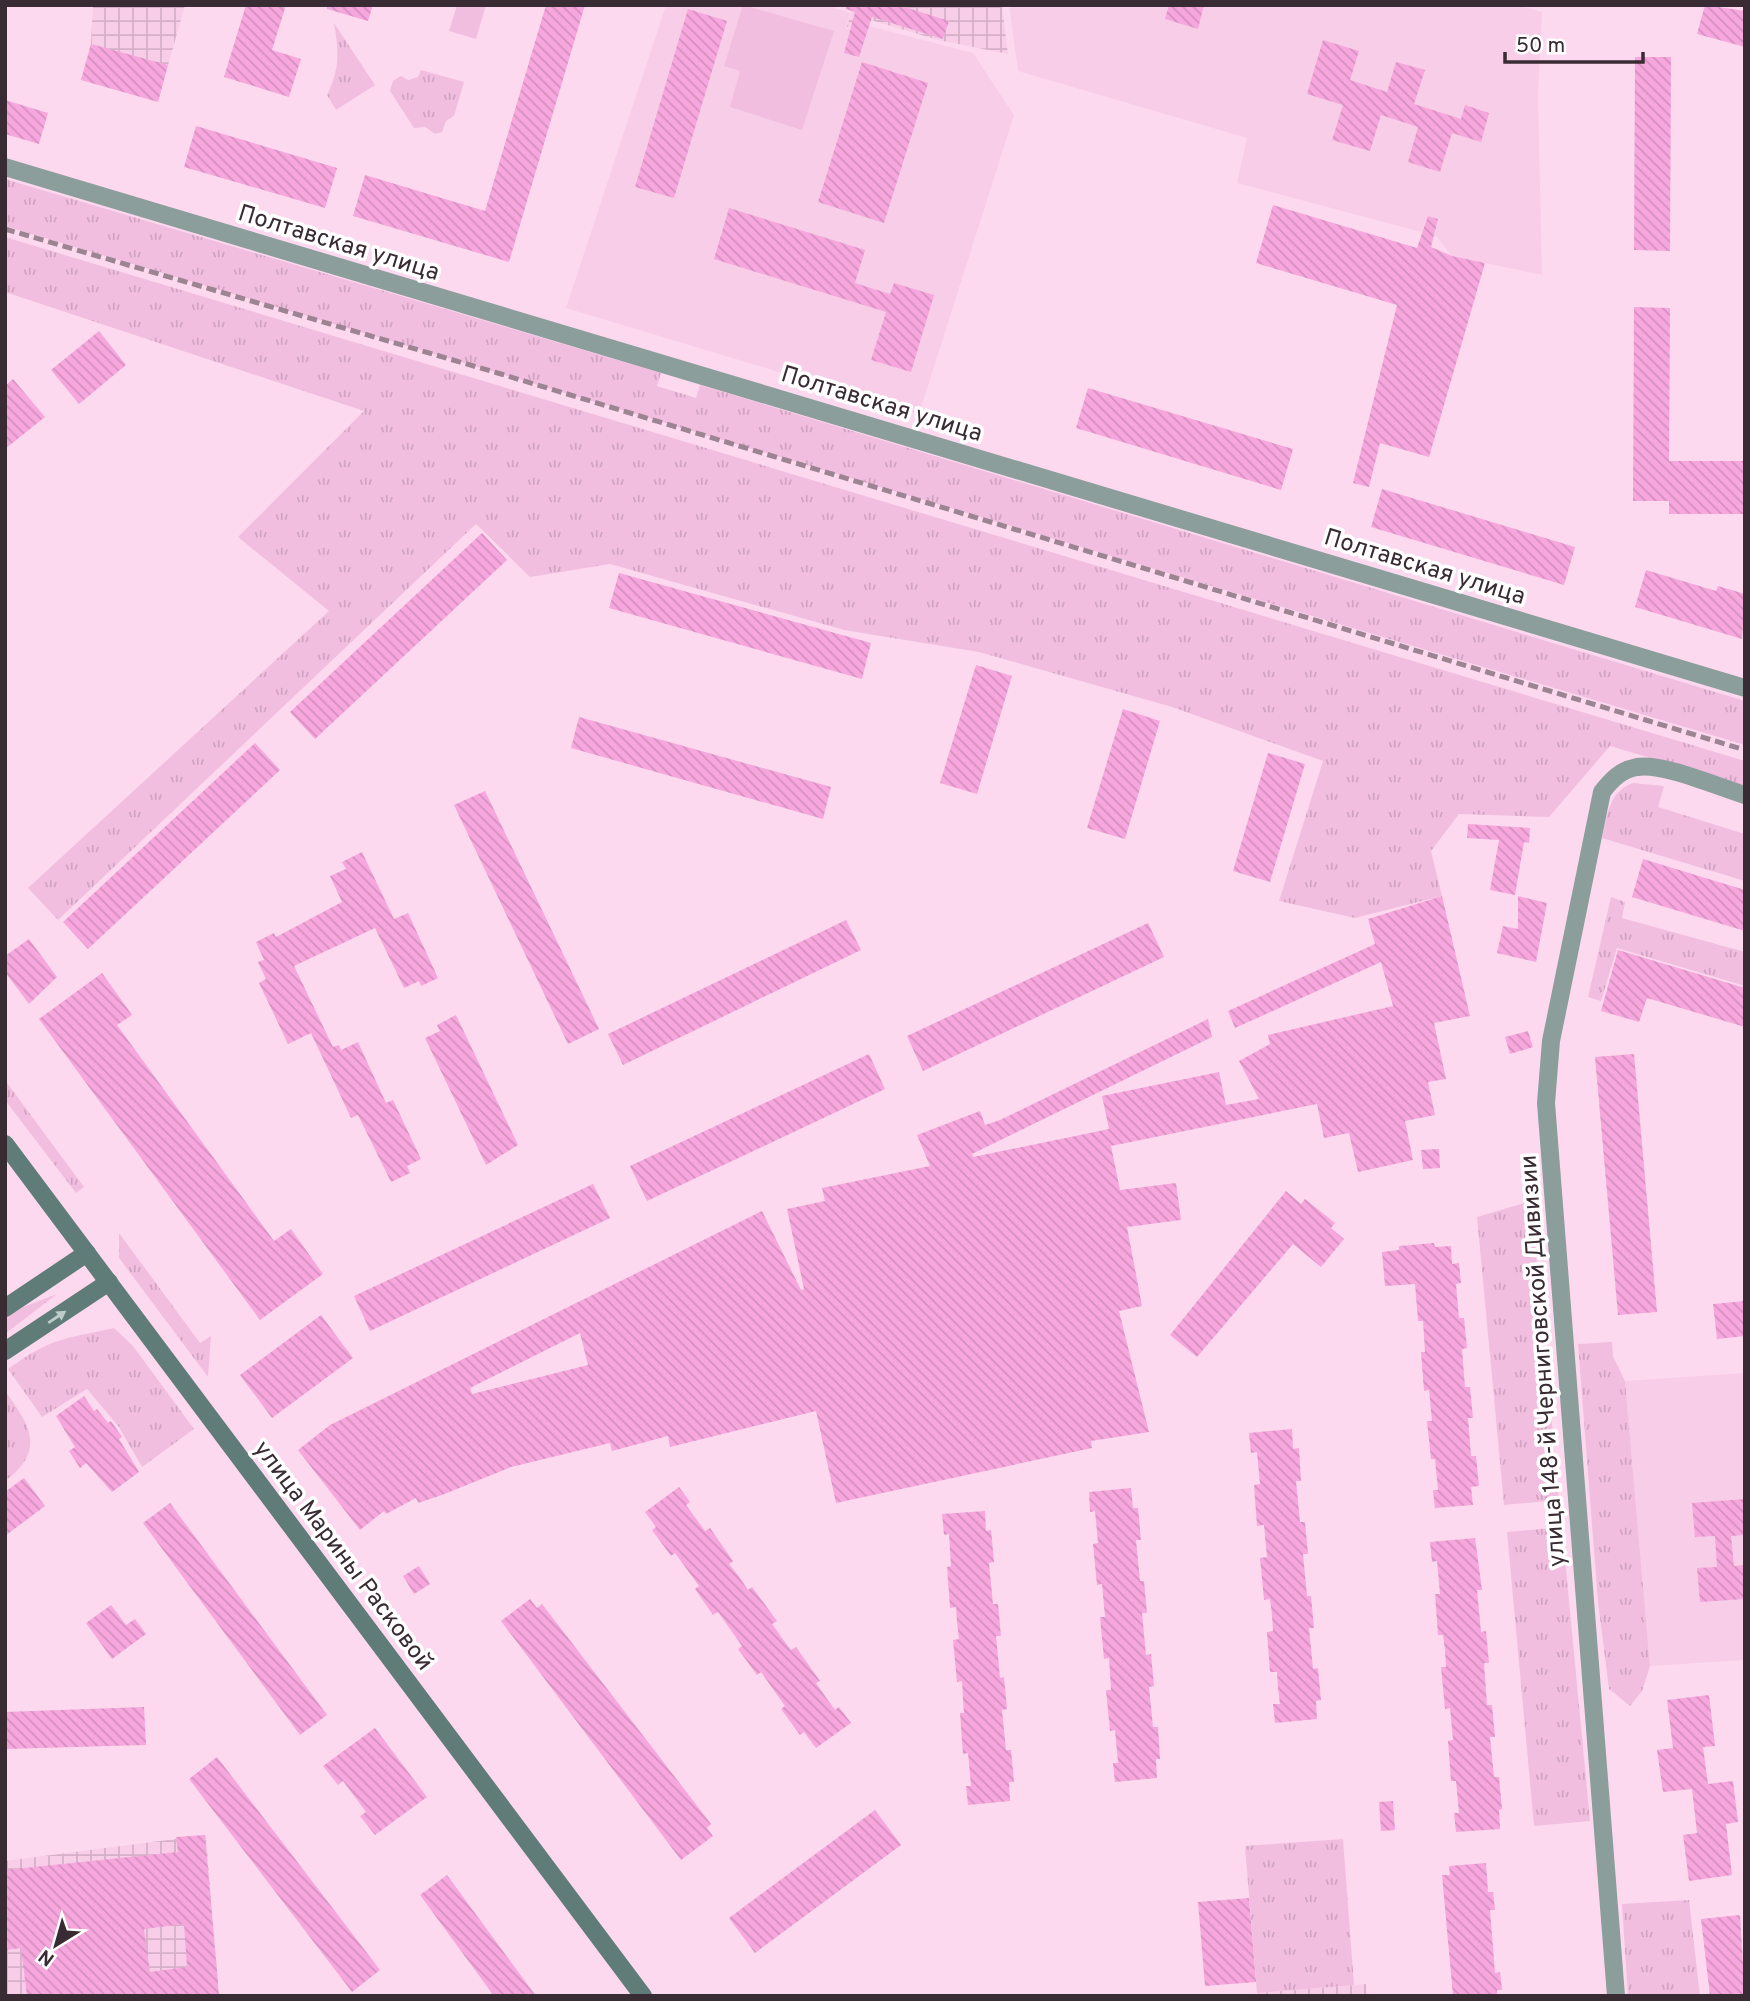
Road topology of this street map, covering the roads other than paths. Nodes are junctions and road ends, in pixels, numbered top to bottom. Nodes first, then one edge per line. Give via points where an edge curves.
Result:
1 (5, 167) edge
2 (1745, 688) edge
3 (1745, 795) edge
4 (5, 1144) edge
5 (87, 1253) junction
6 (109, 1282) junction
7 (5, 1308) edge
8 (5, 1351) edge
9 (643, 1996) edge
10 (1616, 1996) edge

1 - 2 street, Полтавская улица
3 - 10 street, улица 148-й Черниговской Дивизии via 1657,768 1639,767 1613,777 1602,792 1551,1041 1546,1103
4 - 5 main road, улица Марины Расковой
5 - 6 main road, улица Марины Расковой
5 - 7 main road
8 -> 6 main road
6 - 9 main road, улица Марины Расковой

